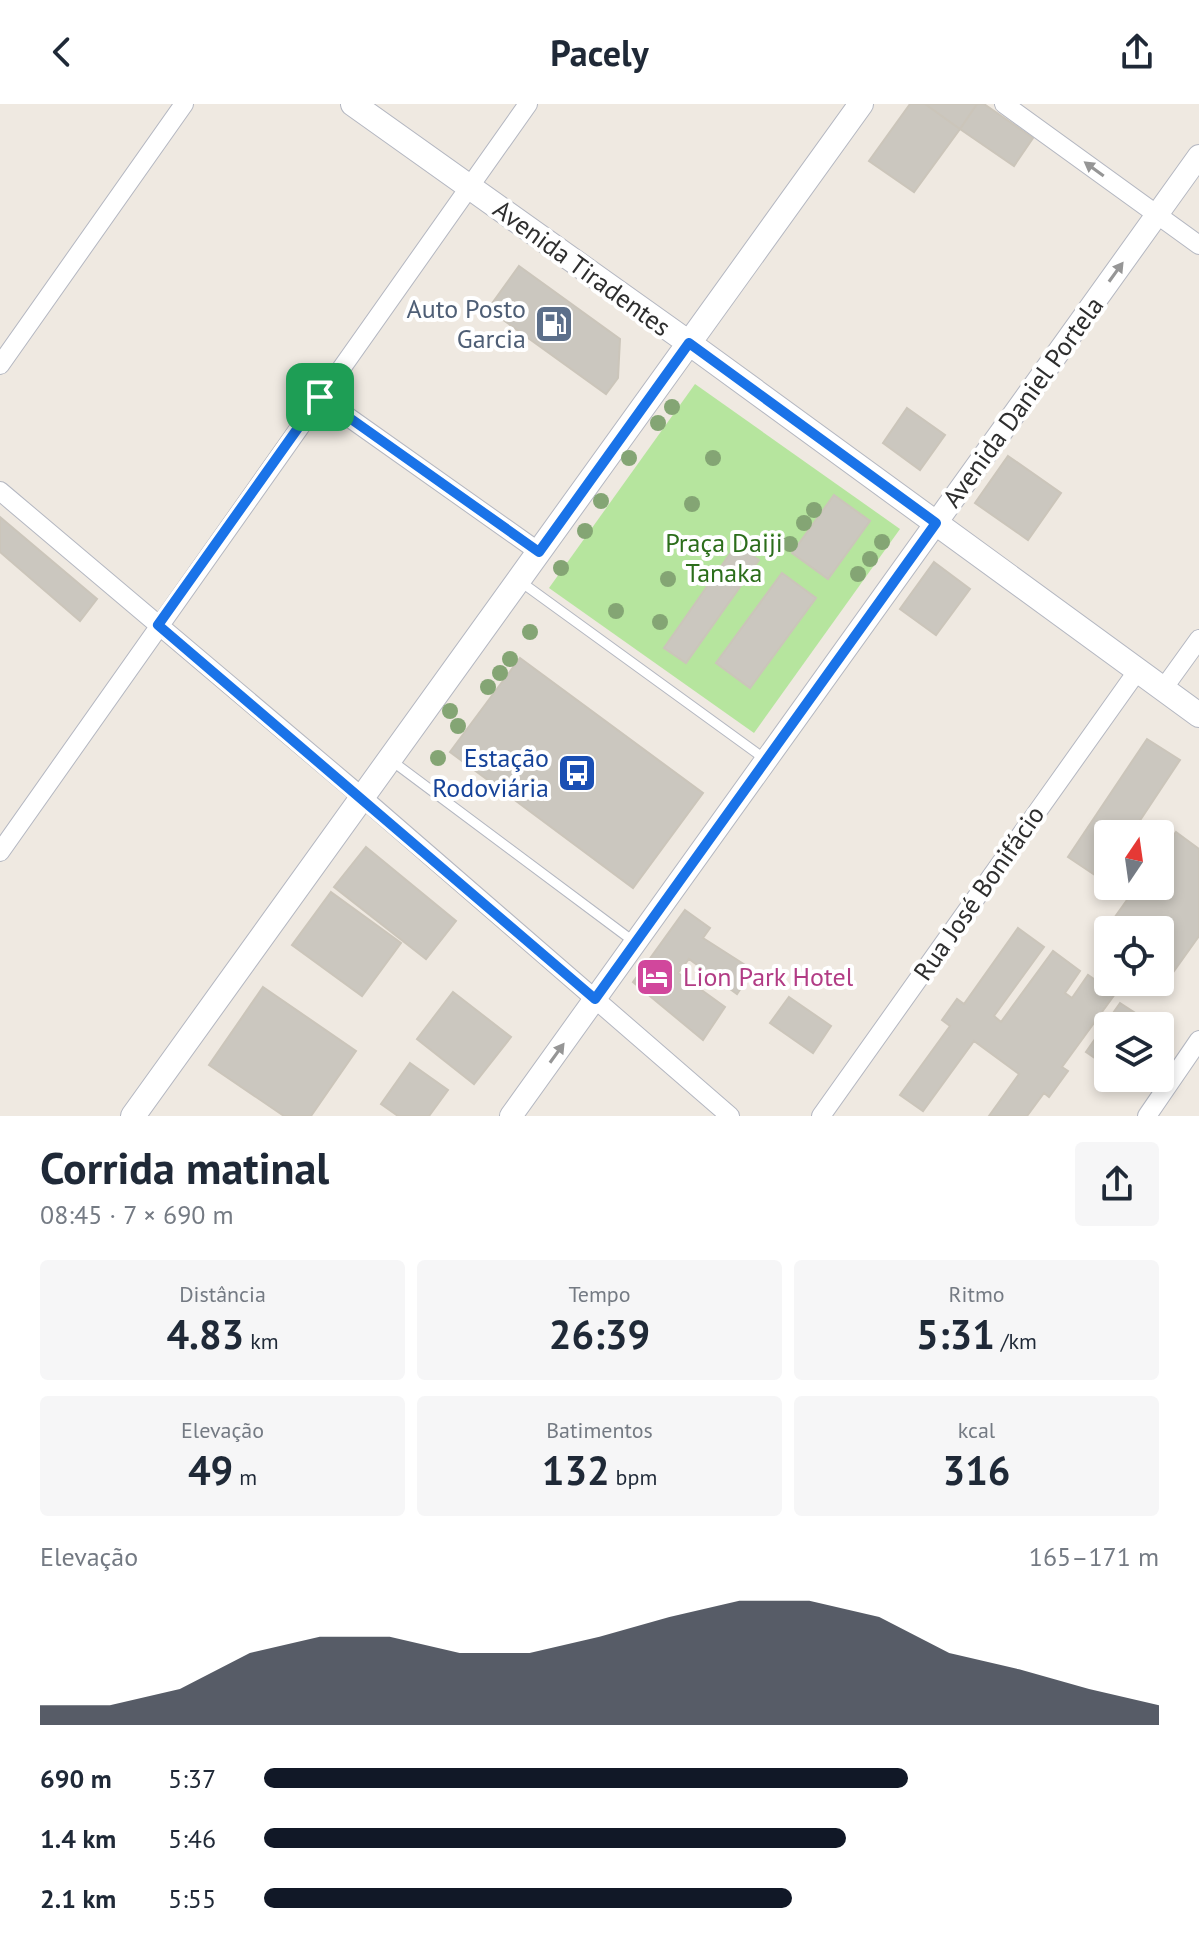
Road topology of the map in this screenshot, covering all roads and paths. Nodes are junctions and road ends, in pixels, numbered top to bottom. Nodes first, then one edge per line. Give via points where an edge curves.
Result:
1 (184, 104) edge
2 (353, 104) edge
3 (528, 104) edge
4 (861, 104) edge
5 (1004, 104) edge
6 (1199, 156) edge
7 (469, 187) junction
8 (1157, 215) junction
9 (1199, 245) edge
10 (689, 343) junction
11 (0, 365) edge
12 (320, 397) junction
13 (0, 491) edge
14 (936, 523) junction
15 (539, 552) junction
16 (518, 580) junction
17 (158, 625) junction
18 (1199, 639) edge
19 (1138, 670) junction
20 (1163, 689) junction
21 (1199, 715) edge
22 (389, 759) junction
23 (766, 760) junction
24 (362, 797) junction
25 (0, 852) edge
26 (635, 943) junction
27 (595, 999) junction
28 (1199, 1040) edge
29 (133, 1116) edge
30 (511, 1116) edge
31 (730, 1116) edge
32 (821, 1116) edge
33 (1147, 1116) edge

1 - 11 street
2 - 7 main road, Avenida Tiradentes
3 - 7 street
4 - 10 main road
8 -> 5 street
6 - 8 street, Avenida Daniel Portela
7 - 10 main road, Avenida Tiradentes
7 - 12 street
8 - 9 street
14 -> 8 street, Avenida Daniel Portela
10 - 14 main road, Avenida Tiradentes
10 - 15 main road
12 - 15 street
12 - 17 street
13 - 17 street
14 - 19 main road, Avenida Tiradentes
14 - 23 street, Avenida Daniel Portela
15 - 16 main road
16 - 22 main road
16 - 23 lane
17 - 24 street
17 - 25 street
18 - 20 street
19 - 20 main road, Avenida Tiradentes
19 - 32 street, Rua José Bonifácio
20 - 21 main road, Avenida Tiradentes
22 - 24 main road
22 - 26 lane
23 - 26 street, Avenida Daniel Portela
24 - 27 street
24 - 29 main road
26 - 27 street, Avenida Daniel Portela
30 -> 27 street, Avenida Daniel Portela
27 - 31 street
28 - 33 street

